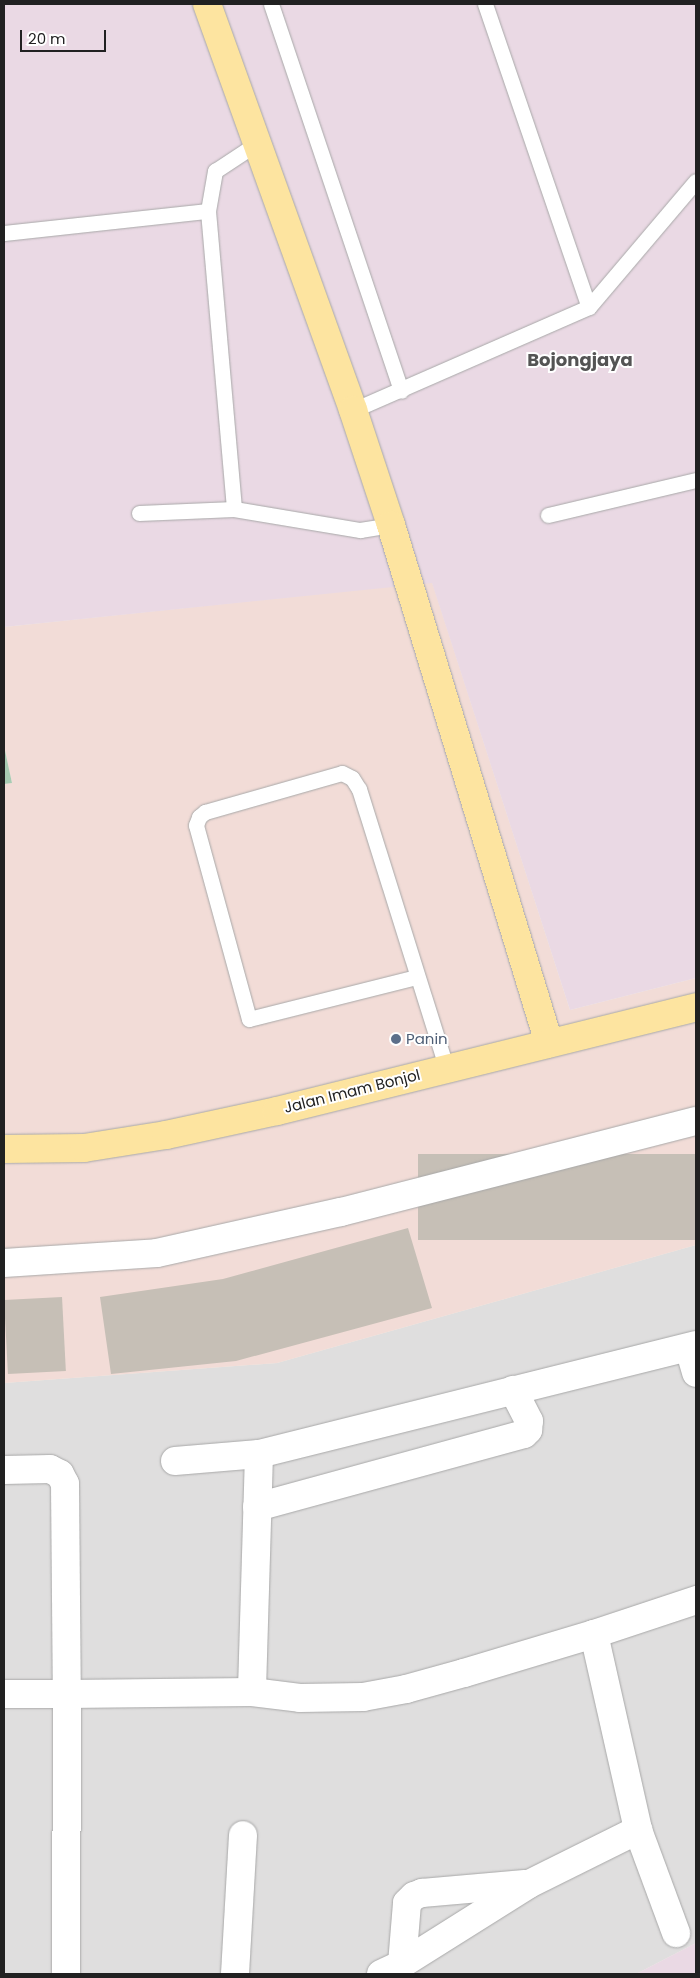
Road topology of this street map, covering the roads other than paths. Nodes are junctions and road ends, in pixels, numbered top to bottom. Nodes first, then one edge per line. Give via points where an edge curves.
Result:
1 (207, 4) edge
2 (272, 4) edge
3 (485, 4) edge
4 (256, 144) junction
5 (696, 181) edge
6 (208, 211) junction
7 (4, 233) edge
8 (589, 307) junction
9 (401, 391) junction
10 (353, 410) junction
11 (696, 480) edge
12 (234, 509) junction
13 (139, 513) dead end
14 (548, 515) dead end
15 (391, 525) junction
16 (416, 977) junction
17 (696, 1007) edge
18 (549, 1043) junction
19 (446, 1067) junction
20 (696, 1121) edge
21 (4, 1149) edge
22 (4, 1263) edge
23 (694, 1355) edge
24 (513, 1390) junction
25 (259, 1454) junction
26 (175, 1460) dead end
27 (4, 1470) edge
28 (257, 1507) junction
29 (696, 1600) edge
30 (594, 1634) junction
31 (252, 1692) junction
32 (4, 1694) edge
33 (67, 1694) junction
34 (638, 1830) junction
35 (243, 1835) dead end
36 (529, 1884) junction
37 (676, 1934) dead end
38 (391, 1969) edge
39 (66, 1974) edge
40 (235, 1974) edge

1 - 4 main road
2 - 9 lane
3 - 8 lane
4 - 6 lane via 216,171
4 - 10 main road
5 - 8 lane
6 - 7 lane
6 - 12 lane
8 - 9 lane
9 - 10 lane
10 - 15 main road
11 - 14 lane
12 - 13 lane
12 - 15 lane via 360,530
15 - 18 main road
16 - 16 lane via 359,789 352,778 342,773 205,812 200,817 196,825 249,1019
16 - 19 lane
17 - 18 main road, Jalan Imam Bonjol
18 - 19 main road, Jalan Imam Bonjol
19 - 21 main road, Jalan Imam Bonjol via 277,1111 166,1135 84,1148
20 - 22 street via 341,1212 157,1253
23 - 24 street
24 - 25 street
24 - 28 street via 528,1421 528,1430 524,1434
25 - 26 street
25 - 28 street
27 - 33 street via 50,1469 60,1474 65,1484
28 - 31 street
29 - 30 street
30 - 31 street via 406,1689 363,1697 300,1698
30 - 34 street
31 - 33 street
32 - 33 street
33 - 39 street
34 - 36 street
34 - 37 street
35 - 40 street
36 - 38 street
36 - 38 street via 422,1892 414,1896 408,1903

